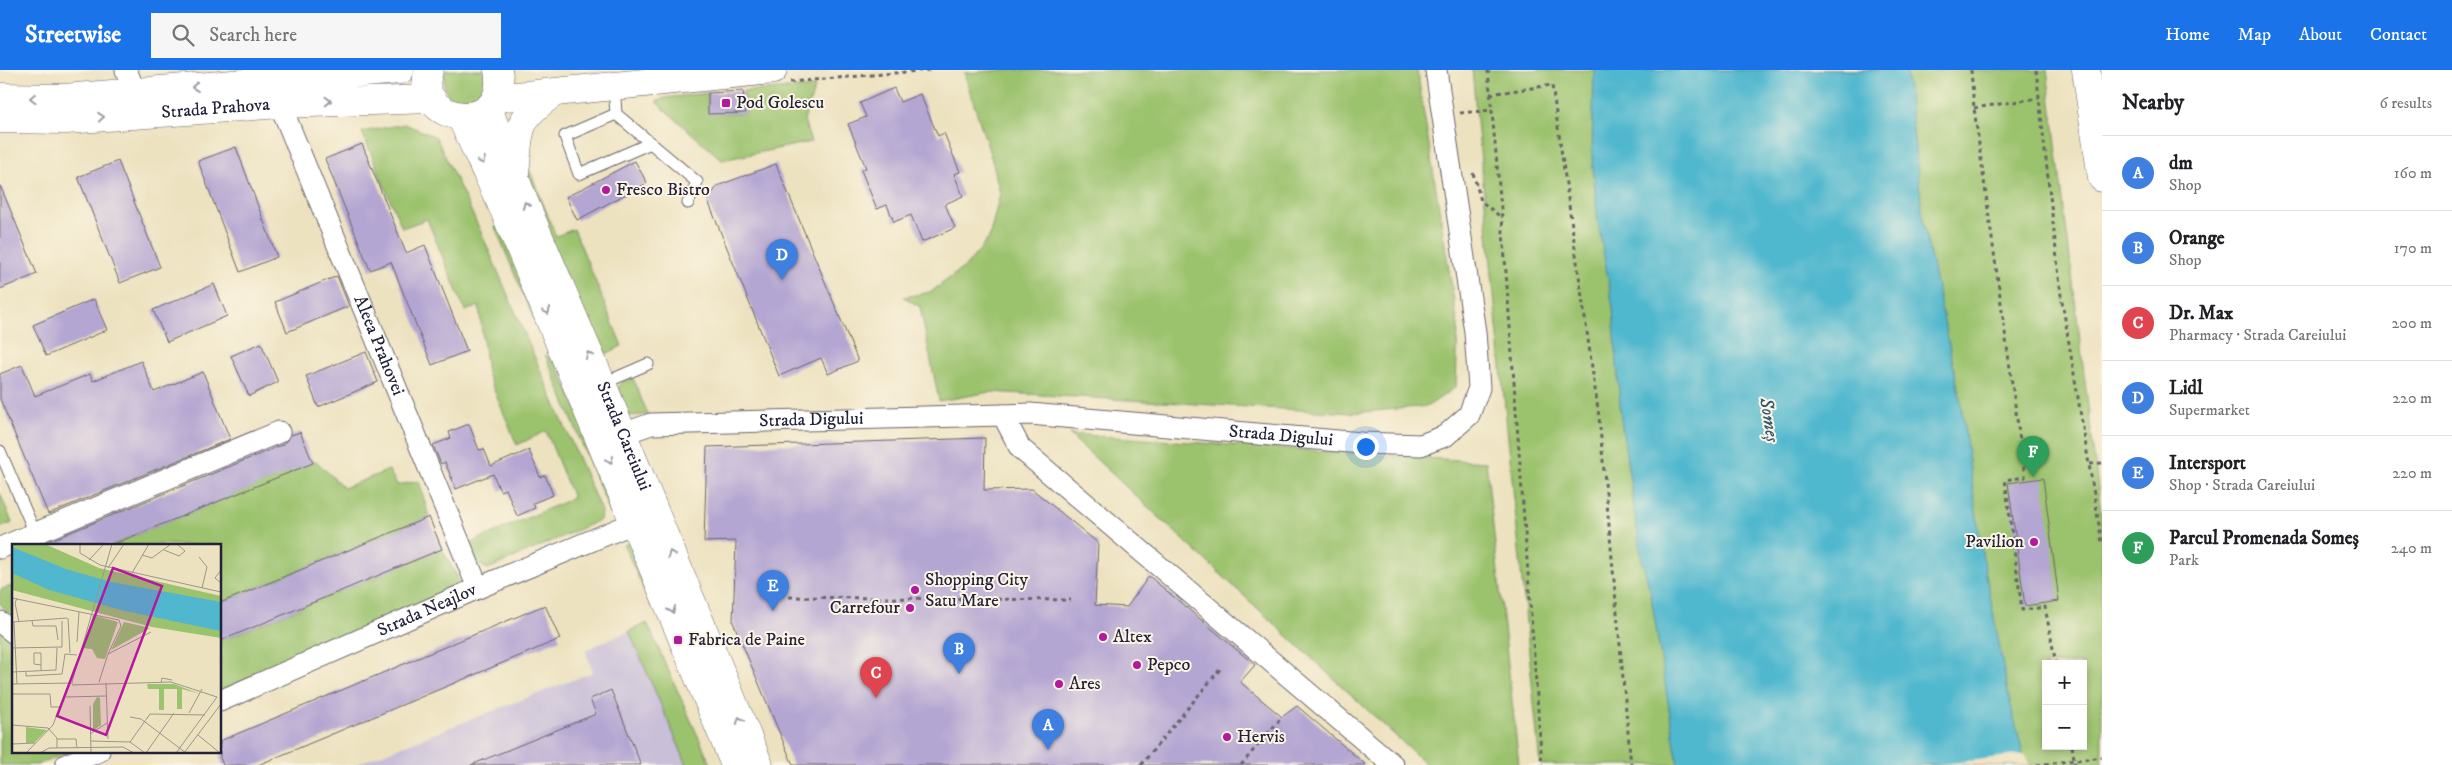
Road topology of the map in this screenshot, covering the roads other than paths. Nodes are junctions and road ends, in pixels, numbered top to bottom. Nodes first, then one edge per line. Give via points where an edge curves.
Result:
1 (400, 70) edge
2 (429, 70) edge
3 (498, 70) edge
4 (773, 70) edge
5 (1436, 70) edge
6 (2086, 70) edge
7 (365, 72) edge
8 (130, 81) edge
9 (614, 86) junction
10 (554, 93) junction
11 (0, 96) edge
12 (432, 99) junction
13 (492, 103) junction
14 (280, 104) junction
15 (616, 114) junction
16 (461, 117) junction
17 (0, 119) edge
18 (651, 143) junction
19 (515, 177) junction
20 (2102, 178) edge
21 (688, 202) dead end
22 (648, 364) dead end
23 (602, 384) junction
24 (1003, 415) junction
25 (279, 432) dead end
26 (622, 434) junction
27 (0, 451) edge
28 (636, 522) junction
29 (35, 533) junction
30 (0, 548) edge
31 (478, 588) junction
32 (0, 622) edge
33 (12, 631) edge
34 (221, 701) edge
35 (98, 752) edge
36 (66, 765) edge
37 (735, 765) edge
38 (759, 765) edge
39 (1393, 765) edge

1 - 7 main road, Strada Prahova
2 - 12 main road via 427,87
3 - 13 main road via 500,82
4 - 9 main road
5 - 24 street, Strada Digului via 1475,332 1479,388 1469,415 1445,436 1421,445 1361,444 1030,414
6 - 20 main road
7 -> 8 main road, Strada Prahova
8 -> 11 main road, Strada Prahova via 64,98
9 - 10 main road
9 - 15 lane
10 - 13 main road
10 - 19 main road via 534,106 524,119 518,140
14 -> 12 main road, Strada Prahova
12 - 16 main road via 440,109
13 - 16 main road via 473,116
13 - 19 main road, Strada Careiului
17 -> 14 main road, Strada Prahova via 66,120
14 - 31 street, Aleea Prahovei
15 - 18 lane
15 - 18 lane via 565,136 579,174
16 -> 28 main road, Strada Careiului via 505,212
18 - 21 lane via 697,182
23 -> 19 main road, Strada Careiului
22 - 23 lane
23 - 26 main road, Strada Careiului
24 - 26 street, Strada Digului via 651,424
24 - 39 street via 1020,448
25 - 29 street
38 -> 26 main road, Strada Careiului
27 - 29 lane
28 - 31 street, Strada Neajlov
28 -> 37 main road, Strada Careiului
29 - 30 street
31 - 34 street, Strada Neajlov
32 - 33 street
35 - 36 street

